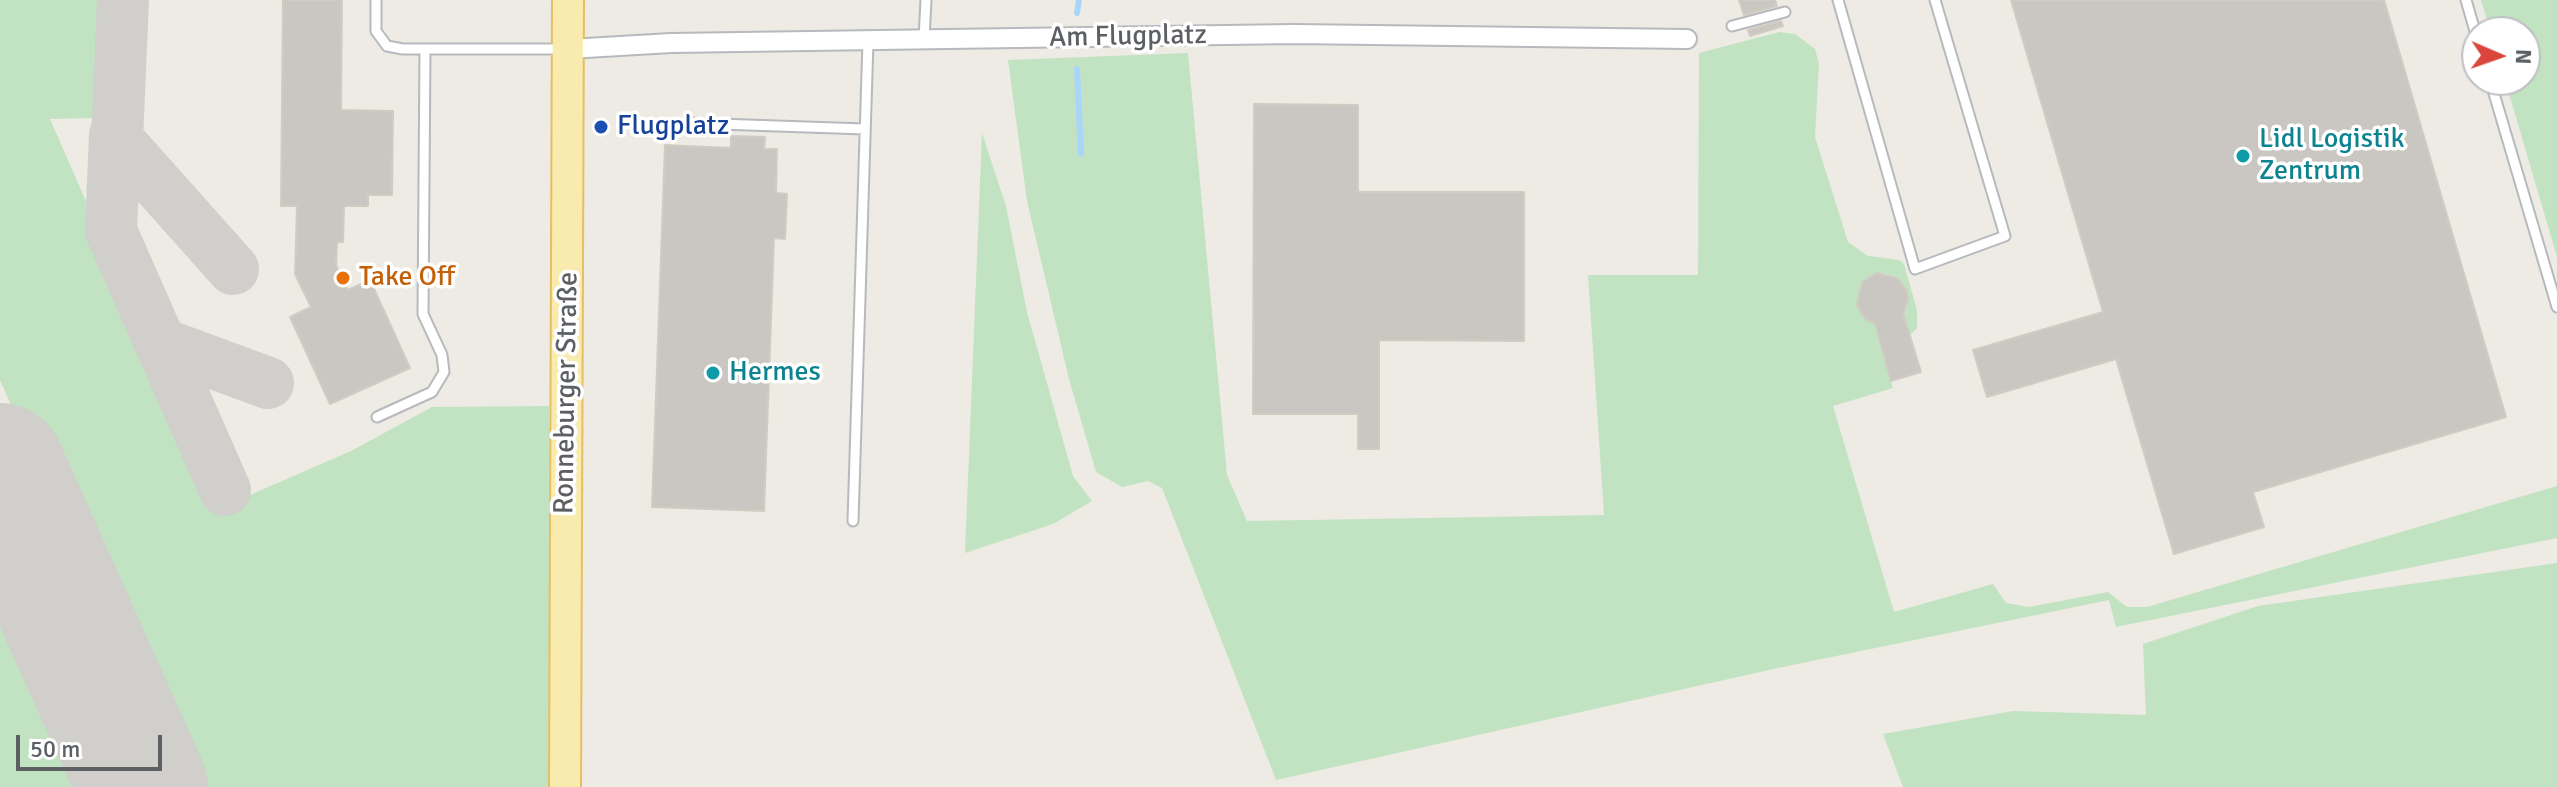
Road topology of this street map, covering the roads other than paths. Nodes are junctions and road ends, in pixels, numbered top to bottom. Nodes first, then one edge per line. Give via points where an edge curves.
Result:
1 (376, 0) edge
2 (568, 0) edge
3 (926, 0) edge
4 (1838, 0) edge
5 (1935, 0) edge
6 (1785, 12) dead end
7 (1732, 26) dead end
8 (924, 39) junction
9 (1687, 39) dead end
10 (868, 41) junction
11 (425, 49) junction
12 (569, 49) junction
13 (2495, 96) edge
14 (689, 123) dead end
15 (865, 129) junction
16 (2557, 307) edge
17 (377, 417) dead end
18 (853, 521) dead end
19 (565, 787) edge

1 - 11 lane via 376,31 387,46
2 - 12 main road, Ronneburger Straße
3 - 8 lane
4 - 5 lane via 1915,269 2005,236
6 - 7 lane
8 - 9 street, Am Flugplatz via 1319,34
8 - 10 street, Am Flugplatz
10 - 12 street, Am Flugplatz
10 - 15 lane
11 - 12 lane
11 - 17 lane via 423,314 444,372 432,392
12 - 19 main road, Ronneburger Straße
13 - 16 lane
14 - 15 lane
15 - 18 lane

